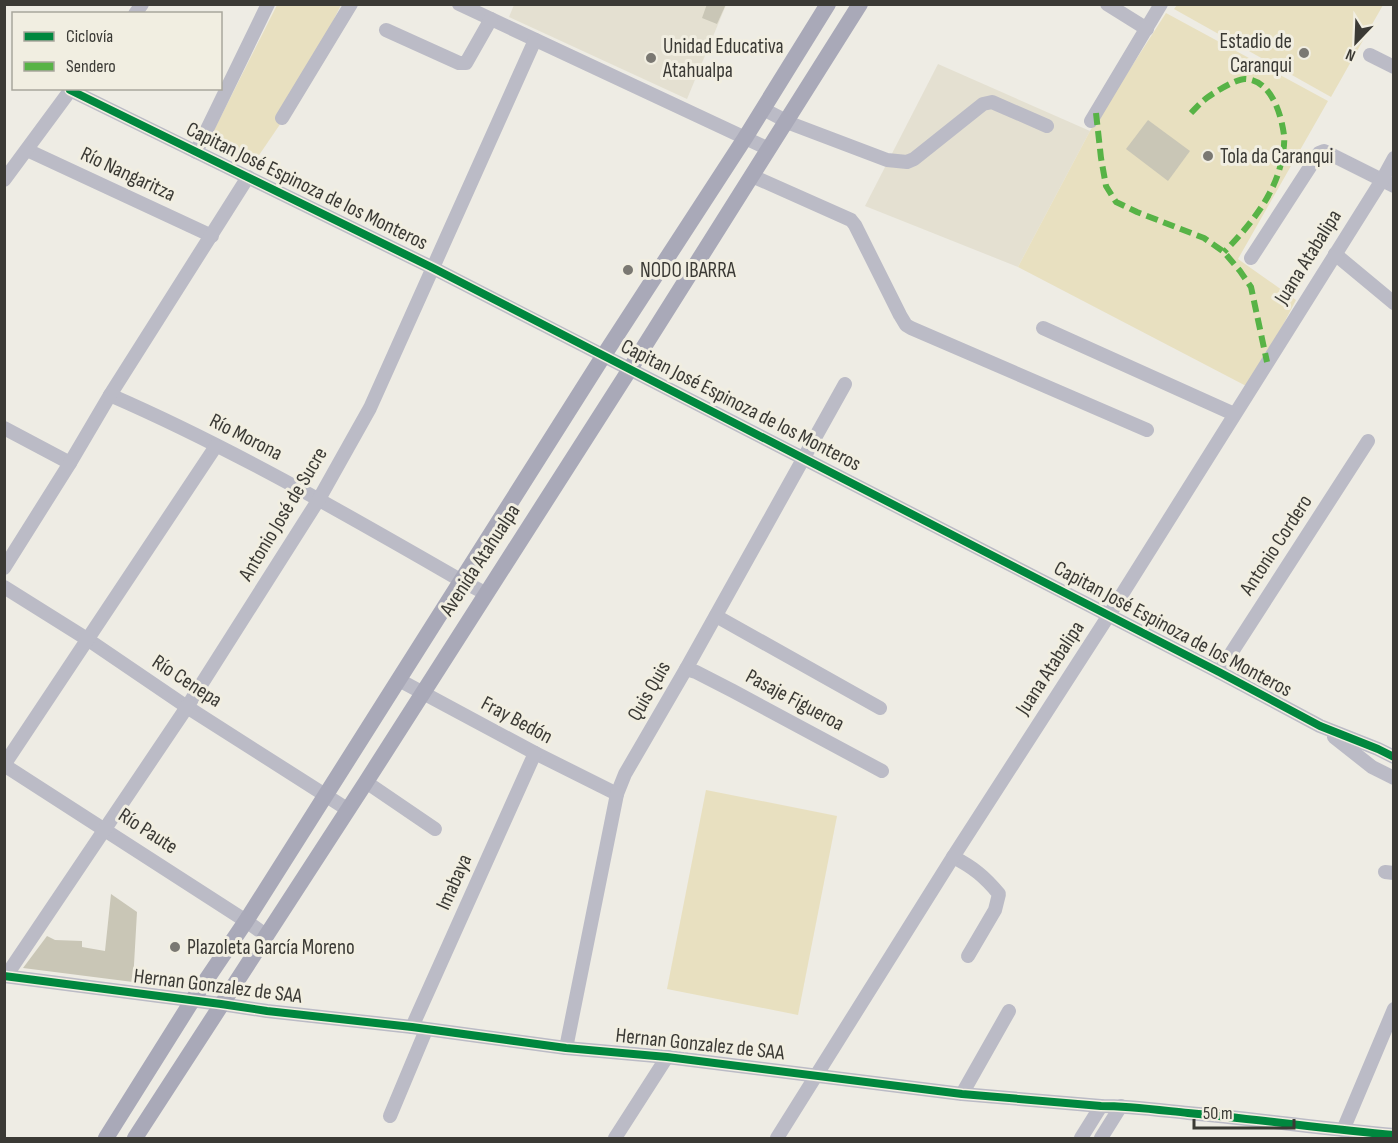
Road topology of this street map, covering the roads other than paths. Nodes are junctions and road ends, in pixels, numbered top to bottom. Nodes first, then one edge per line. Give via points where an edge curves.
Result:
1 (268, 4) edge
2 (351, 4) edge
3 (459, 4) edge
4 (828, 4) edge
5 (860, 4) edge
6 (1107, 4) edge
7 (1161, 4) edge
8 (491, 19) junction
9 (1147, 29) junction
10 (386, 30) dead end
11 (535, 40) junction
12 (1370, 55) dead end
13 (1394, 66) edge
14 (70, 90) edge
15 (73, 90) edge
16 (763, 109) junction
17 (282, 117) dead end
18 (785, 121) junction
19 (1091, 122) dead end
20 (1047, 126) dead end
21 (745, 138) junction
22 (769, 149) junction
23 (27, 150) junction
24 (196, 152) junction
25 (1394, 158) edge
26 (752, 176) junction
27 (248, 177) junction
28 (5, 179) edge
29 (1388, 183) edge
30 (212, 236) junction
31 (1335, 254) junction
32 (1251, 258) dead end
33 (433, 268) junction
34 (1394, 303) edge
35 (1043, 328) dead end
36 (604, 355) junction
37 (630, 369) junction
38 (845, 384) dead end
39 (110, 395) junction
40 (1234, 414) junction
41 (4, 428) edge
42 (1147, 430) dead end
43 (1368, 441) dead end
44 (216, 446) junction
45 (803, 457) junction
46 (70, 463) junction
47 (319, 499) junction
48 (4, 568) edge
49 (462, 581) junction
50 (4, 588) edge
51 (486, 593) junction
52 (1109, 615) junction
53 (716, 616) junction
54 (87, 639) junction
55 (686, 669) junction
56 (1219, 672) junction
57 (399, 680) junction
58 (422, 692) junction
59 (187, 707) junction
60 (880, 708) dead end
61 (1320, 726) junction
62 (535, 753) junction
63 (1394, 757) edge
64 (4, 765) edge
65 (882, 771) dead end
66 (1394, 778) edge
67 (366, 782) junction
68 (617, 794) junction
69 (326, 795) junction
70 (347, 809) junction
71 (106, 829) junction
72 (435, 829) dead end
73 (953, 857) junction
74 (246, 921) junction
75 (267, 936) junction
76 (968, 956) dead end
77 (5, 976) edge
78 (192, 1001) junction
79 (221, 1004) junction
80 (1394, 1009) edge
81 (1009, 1011) dead end
82 (412, 1027) junction
83 (426, 1030) junction
84 (566, 1048) junction
85 (667, 1057) junction
86 (815, 1075) junction
87 (962, 1094) junction
88 (1101, 1106) junction
89 (1121, 1106) junction
90 (390, 1116) dead end
91 (1342, 1130) junction
92 (1394, 1135) edge
93 (106, 1138) edge
94 (135, 1138) edge
95 (615, 1138) edge
96 (777, 1138) edge
97 (1081, 1138) edge
98 (1101, 1138) edge

1 - 24 street
2 - 17 street
3 - 8 street
4 - 16 main road, Avenida Atahualpa
5 - 18 main road, Avenida Atahualpa
6 - 9 street
7 - 9 street
8 - 10 street via 466,63
8 - 11 street
9 - 19 street
11 - 21 street
11 - 33 street, Antonio José de Sucre
12 - 13 street
14 - 23 street
15 - 24 street, Capitan José Espinoza de los Monteros
16 - 18 street
16 - 21 main road, Avenida Atahualpa
18 - 20 street via 887,160 907,162 983,104 992,102
18 - 22 main road, Avenida Atahualpa
21 - 22 street
21 - 36 main road, Avenida Atahualpa
22 - 26 main road, Avenida Atahualpa
23 - 28 street
23 - 30 street, Río Nangaritza
24 - 27 street, Capitan José Espinoza de los Monteros
25 - 29 street, Juana Atabalipa
26 - 37 main road, Avenida Atahualpa
26 - 42 street via 850,220 906,325
27 - 30 street
27 - 33 street, Capitan José Espinoza de los Monteros
29 - 31 street, Juana Atabalipa
29 - 32 street via 1321,151
30 - 39 street
31 - 34 street
31 - 40 street, Juana Atabalipa
33 - 36 street, Capitan José Espinoza de los Monteros
33 - 47 street, Antonio José de Sucre via 370,408
35 - 40 street
36 - 37 street, Capitan José Espinoza de los Monteros
36 - 49 main road, Avenida Atahualpa
37 - 45 street, Capitan José Espinoza de los Monteros
37 - 51 main road, Avenida Atahualpa
38 - 45 street, Quis Quis
39 - 44 street, Río Morona
39 - 46 street
40 - 52 street, Juana Atabalipa
41 - 46 street
43 - 56 street, Antonio Cordero
44 - 47 street, Río Morona
44 - 54 street
45 - 52 street, Capitan José Espinoza de los Monteros
45 - 53 street, Quis Quis
46 - 48 street
47 - 49 street, Río Morona
47 - 59 street, Antonio José de Sucre
49 - 51 street, Río Morona
49 - 57 main road, Avenida Atahualpa
50 - 54 street, Río Cenepa
51 - 58 main road, Avenida Atahualpa
52 - 56 street, Capitan José Espinoza de los Monteros
52 - 73 street, Juana Atabalipa
53 - 55 street, Quis Quis
53 - 60 street
54 - 59 street, Río Cenepa
54 - 64 street
55 - 65 street, Pasaje Figueroa
55 - 68 street, Quis Quis
56 - 61 street, Capitan José Espinoza de los Monteros
57 - 58 street, Fray Bedón
57 - 69 main road, Avenida Atahualpa
58 - 62 street, Fray Bedón
58 - 67 main road, Avenida Atahualpa
59 - 69 street, Río Cenepa
59 - 71 street, Antonio José de Sucre
61 - 63 street, Capitan José Espinoza de los Monteros
61 - 66 street, Capitan José Espinoza de los Monteros via 1372,767
62 - 68 street, Fray Bedón
62 - 82 street, Imabaya
64 - 71 street, Río Paute
67 - 70 main road, Avenida Atahualpa
67 - 72 street
68 - 84 street, Quis Quis
69 - 70 street, Río Cenepa
69 - 74 main road, Avenida Atahualpa
70 - 75 main road, Avenida Atahualpa
71 - 74 street, Río Paute
71 - 77 street, Antonio José de Sucre
73 - 76 street via 987,879 999,894 995,910
73 - 86 street, Juana Atabalipa
74 - 75 street, Río Paute
74 - 78 main road, Avenida Atahualpa
75 - 79 main road, Avenida Atahualpa
77 - 78 street, Hernan Gonzalez de SAA
78 - 79 street, Hernan Gonzalez de SAA
78 - 93 main road, Avenida Atahualpa
79 - 82 street, Hernan Gonzalez de SAA
79 - 94 main road, Avenida Atahualpa
80 - 91 street
81 - 87 street
82 - 83 street, Hernan Gonzalez de SAA
83 - 84 street, Hernan Gonzalez de SAA
83 - 90 street
84 - 85 street, Hernan Gonzalez de SAA
85 - 86 street, Hernan Gonzalez de SAA
85 - 95 street
86 - 87 street, Hernan Gonzalez de SAA
86 - 96 street, Juana Atabalipa
87 - 88 street, Hernan Gonzalez de SAA
88 - 89 street, Hernan Gonzalez de SAA
88 - 97 street
89 - 91 street, Hernan Gonzalez de SAA
89 - 98 street
91 - 92 street, Hernan Gonzalez de SAA

